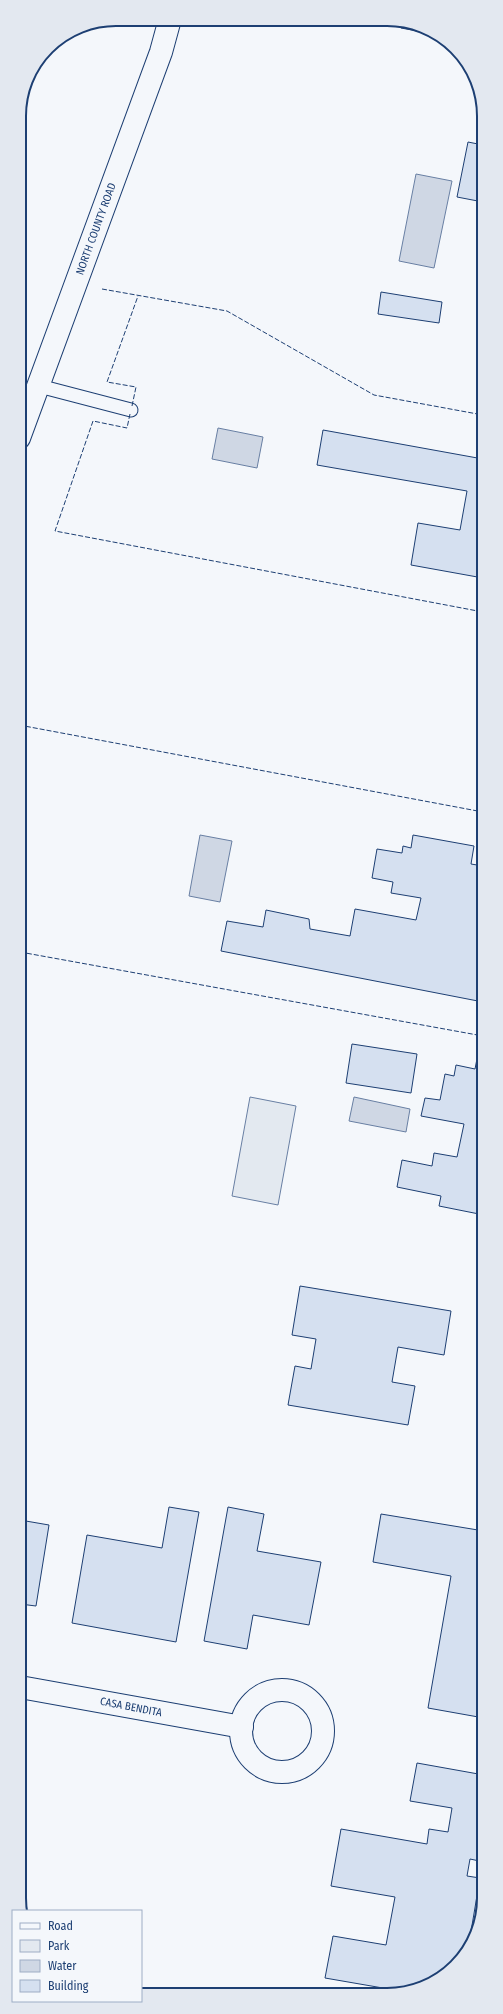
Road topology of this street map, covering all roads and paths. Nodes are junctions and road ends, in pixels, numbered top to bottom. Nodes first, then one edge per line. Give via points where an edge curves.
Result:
1 (168, 26) edge
2 (39, 386) junction
3 (131, 410) dead end
4 (26, 416) edge
5 (26, 1687) edge
6 (242, 1727) dead end

1 - 2 street, NORTH COUNTY ROAD via 161,52
2 - 3 lane
2 - 4 street, NORTH COUNTY ROAD
5 - 6 street, CASA BENDITA

